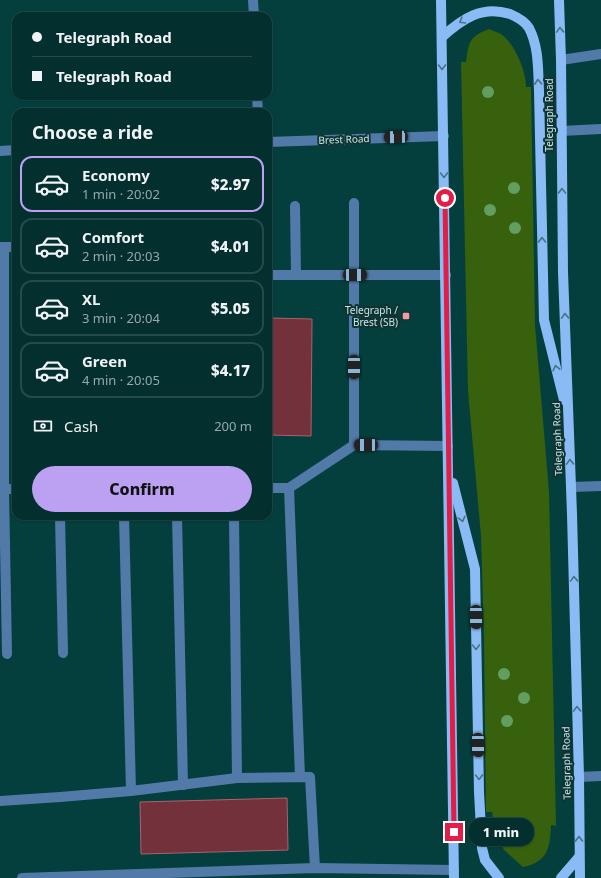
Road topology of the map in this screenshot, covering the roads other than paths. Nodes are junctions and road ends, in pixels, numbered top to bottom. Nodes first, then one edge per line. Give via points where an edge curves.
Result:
1 (253, 0) edge
2 (441, 0) edge
3 (559, 0) edge
4 (254, 12) edge
5 (442, 37) junction
6 (601, 54) edge
7 (561, 60) junction
8 (601, 129) edge
9 (561, 131) junction
10 (444, 136) junction
11 (272, 142) edge
12 (12, 150) edge
13 (0, 151) edge
14 (354, 203) dead end
15 (295, 206) dead end
16 (2, 247) edge
17 (272, 275) edge
18 (296, 275) junction
19 (355, 275) junction
20 (446, 275) junction
21 (569, 420) junction
22 (354, 444) junction
23 (448, 446) junction
24 (449, 468) junction
25 (601, 486) edge
26 (571, 487) junction
27 (272, 488) edge
28 (289, 488) junction
29 (2, 489) edge
30 (60, 520) edge
31 (124, 520) edge
32 (177, 520) edge
33 (234, 520) edge
34 (63, 653) dead end
35 (7, 654) dead end
36 (601, 776) edge
37 (300, 777) junction
38 (579, 777) junction
39 (238, 778) junction
40 (183, 785) junction
41 (131, 791) junction
42 (0, 801) edge
43 (579, 857) junction
44 (315, 868) junction
45 (454, 874) edge
46 (22, 878) edge
47 (499, 878) edge
48 (561, 878) edge
49 (580, 878) edge

1 - 4 street
2 - 5 main road
7 -> 3 main road, Telegraph Road
5 -> 10 main road
21 -> 5 main road via 544,320 539,91 535,42 529,27 518,17 500,11 474,14 458,22
6 - 7 street
7 - 9 main road, Telegraph Road
8 - 9 street
21 -> 9 main road, Telegraph Road
10 - 11 street, Brest Road
10 -> 20 main road
12 - 13 street
14 - 19 street
15 - 18 street
16 - 29 street
17 - 18 street
18 - 19 street
19 - 20 street
19 - 22 street
20 - 23 main road
26 -> 21 main road, Telegraph Road
22 - 23 street
22 - 28 street
23 - 24 main road
24 - 45 main road
24 -> 47 main road via 475,569 482,848 485,860
25 - 26 street
38 -> 26 main road, Telegraph Road
27 - 28 street
28 - 37 street
29 - 35 street
30 - 34 street
31 - 41 street
32 - 40 street
33 - 39 street
36 - 38 street
37 - 39 street
37 - 44 street via 310,777
43 -> 38 main road, Telegraph Road
39 - 40 street
40 - 41 street
41 - 42 street
43 - 48 main road
43 - 49 main road, Telegraph Road
44 - 45 street
44 - 46 street

